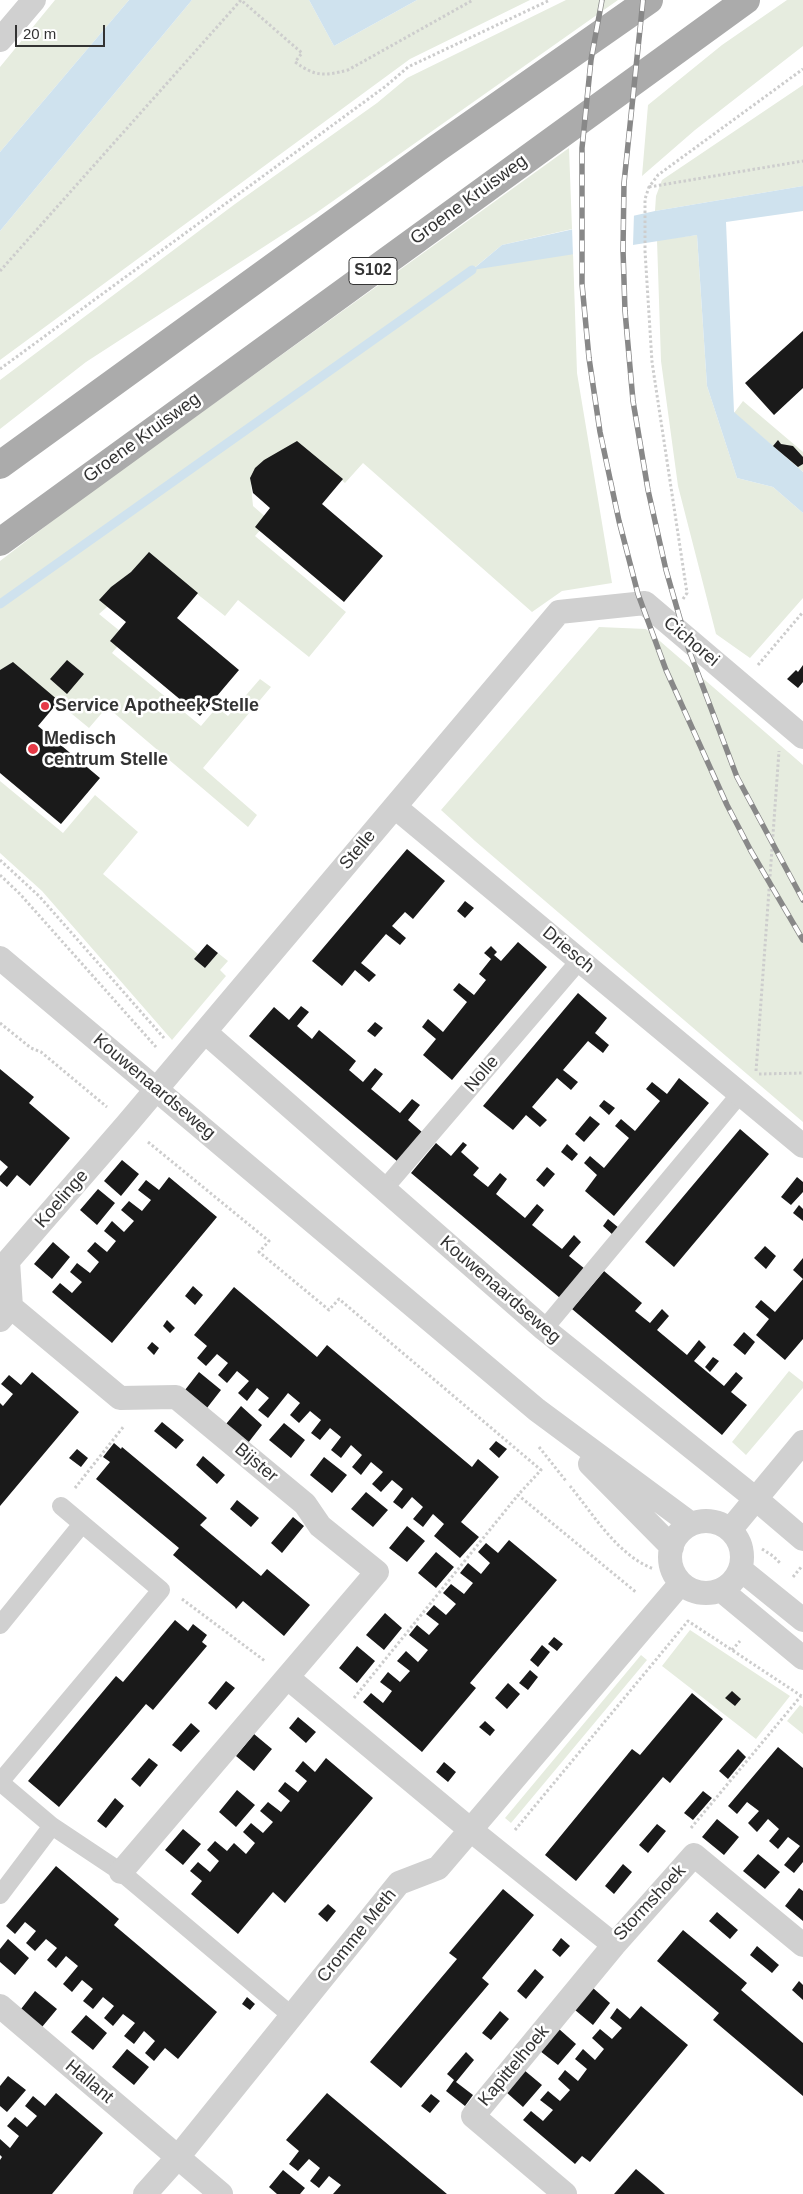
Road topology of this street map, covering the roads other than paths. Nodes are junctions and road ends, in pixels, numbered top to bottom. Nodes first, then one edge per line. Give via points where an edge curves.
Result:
1 (34, 0) edge
2 (649, 0) edge
3 (746, 0) edge
4 (0, 40) edge
5 (0, 465) edge
6 (0, 542) edge
7 (560, 612) joint
8 (803, 737) edge
9 (395, 806) junction
10 (0, 958) edge
11 (580, 960) junction
12 (205, 1032) junction
13 (157, 1089) junction
14 (740, 1094) junction
15 (803, 1146) edge
16 (384, 1189) junction
17 (4, 1258) edge
18 (6, 1313) edge
19 (544, 1329) junction
20 (537, 1410) junction
21 (803, 1442) edge
22 (756, 1499) junction
23 (61, 1506) road end
24 (82, 1524) junction
25 (691, 1524) junction
26 (730, 1530) junction
27 (803, 1539) edge
28 (672, 1547) junction
29 (740, 1569) junction
30 (681, 1583) junction
31 (721, 1590) junction
32 (803, 1620) edge
33 (0, 1625) edge
34 (803, 1658) edge
35 (288, 1678) junction
36 (0, 1782) edge
37 (52, 1826) junction
38 (472, 1831) junction
39 (122, 1872) junction
40 (0, 1895) edge
41 (614, 1945) junction
42 (803, 1945) edge
43 (0, 2006) edge
44 (292, 2016) junction
45 (178, 2158) junction
46 (145, 2194) edge
47 (221, 2194) edge
48 (565, 2194) edge

1 - 4 street
2 - 5 main road via 436,149
3 - 6 main road, Groene Kruisweg / S102
7 - 8 street, Cichorei via 645,603
7 - 9 street, Stelle
9 - 11 street, Driesch
9 - 12 street, Stelle
10 - 13 street, Kouwenaardseweg
11 - 14 street, Driesch
11 - 16 street, Nolle
12 - 13 street, Stelle
12 - 16 street, Kouwenaardseweg
13 - 17 street, Koelinge
13 - 20 street, Kouwenaardseweg
14 - 15 street, Driesch
14 - 19 street
16 - 19 street, Kouwenaardseweg
17 - 18 street, Koelinge
18 - 35 street, Bijster via 120,1398 176,1397 305,1504 320,1526 376,1572
19 - 22 street, Kouwenaardseweg
20 - 25 street, Kouwenaardseweg
20 - 28 street, Kouwenaardseweg
21 - 22 street
22 - 26 street
22 - 27 street, Kouwenaardseweg
23 - 24 street
24 - 33 street
24 - 36 street via 161,1590
25 - 26 street via 716,1522
25 - 28 street via 676,1538
26 - 29 street via 740,1544
28 - 30 street via 672,1568
29 - 31 street
29 - 32 street
30 - 31 street via 704,1593
30 - 38 street, Cromme Meth
31 - 34 street
35 - 38 street
35 - 39 street, Bijster
36 - 37 street
37 - 39 street
37 - 40 street
38 - 41 street, Stormshoek
38 - 44 street, Cromme Meth via 438,1868 399,1883
39 - 44 street
41 - 42 street, Stormshoek via 694,1855
41 - 48 street, Kapittelhoek via 473,2116
43 - 45 street, Hallant
44 - 45 street, Cromme Meth
45 - 46 street, Cromme Meth
45 - 47 street, Hallant

